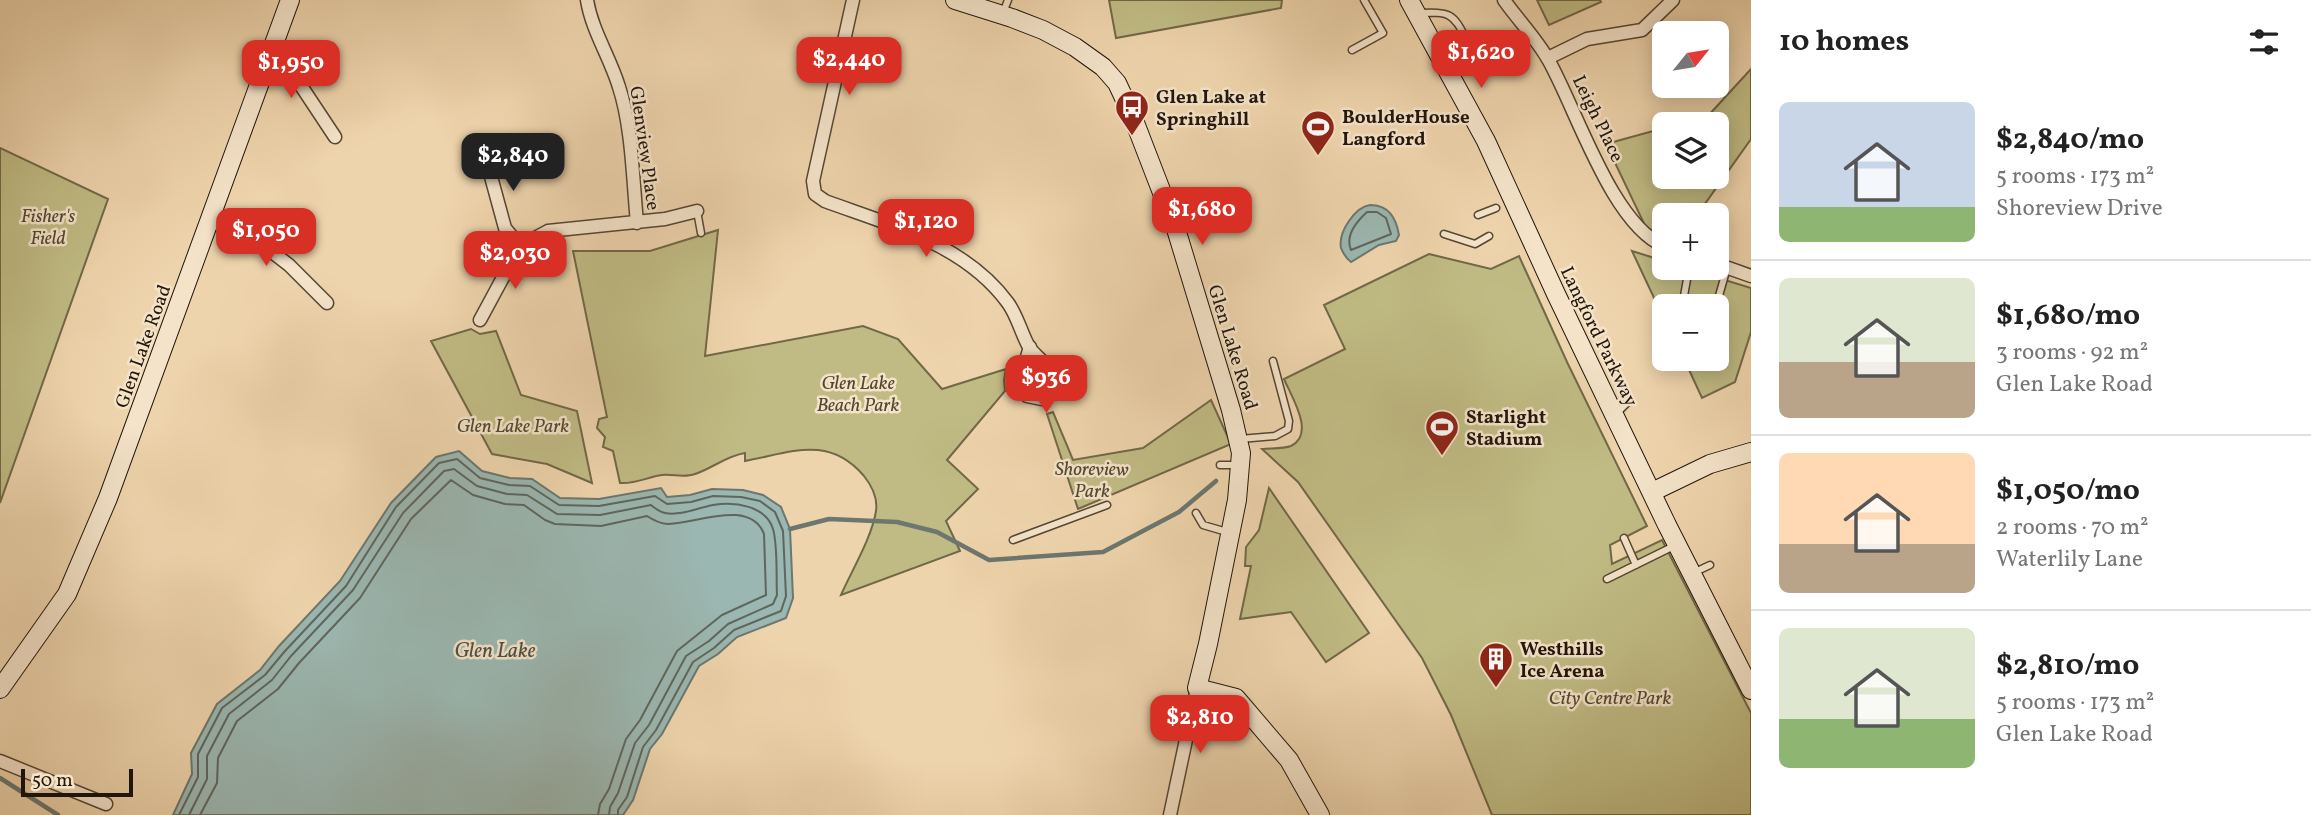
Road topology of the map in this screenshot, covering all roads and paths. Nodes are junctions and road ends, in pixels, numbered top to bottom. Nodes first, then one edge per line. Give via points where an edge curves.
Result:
1 (290, 0) edge
2 (587, 0) edge
3 (853, 0) edge
4 (955, 0) edge
5 (1364, 0) edge
6 (1504, 0) edge
7 (1673, 0) edge
8 (1413, 6) edge
9 (1005, 8) edge
10 (1467, 41) dead end
11 (274, 44) junction
12 (1352, 50) dead end
13 (1548, 58) junction
14 (335, 137) dead end
15 (484, 152) dead end
16 (1496, 208) dead end
17 (697, 211) joint
18 (1478, 215) dead end
19 (210, 222) junction
20 (637, 223) junction
21 (701, 233) dead end
22 (1444, 234) dead end
23 (1489, 236) dead end
24 (1652, 239) edge
25 (520, 246) junction
26 (1729, 268) edge
27 (1751, 276) edge
28 (327, 303) dead end
29 (480, 320) dead end
30 (1030, 347) dead end
31 (1273, 361) dead end
32 (1629, 401) dead end
33 (1615, 415) junction
34 (1239, 439) junction
35 (1751, 452) edge
36 (1220, 465) dead end
37 (1242, 465) junction
38 (1652, 492) junction
39 (1107, 505) dead end
40 (1196, 513) dead end
41 (1230, 533) junction
42 (1623, 538) dead end
43 (1013, 540) dead end
44 (1677, 545) junction
45 (1636, 565) junction
46 (1710, 565) dead end
47 (1692, 574) junction
48 (1607, 579) dead end
49 (1197, 688) junction
50 (0, 689) edge
51 (1751, 690) edge
52 (0, 761) edge
53 (106, 804) dead end
54 (1170, 815) edge
55 (1320, 815) edge

1 - 11 street, Glen Lake Road
2 - 20 street, Glenview Place via 620,89
3 - 30 street via 813,181 815,194 916,235 972,267 1010,305
4 - 9 street, Glen Lake Road
5 - 12 lane via 1383,33
6 - 13 street, Leigh Place
7 - 13 street via 1642,30 1587,39
8 - 10 lane via 1450,14
8 - 33 street, Langford Parkway via 1486,141
9 - 34 street, Glen Lake Road via 1075,47 1117,83 1176,229
11 - 14 street
11 - 19 street, Glen Lake Road
13 - 24 street, Leigh Place via 1610,188 1642,233
15 - 25 street via 505,228
16 - 18 lane
17 - 20 street
17 - 21 lane
19 - 28 street via 242,229 289,265
19 - 50 street, Glen Lake Road via 67,594
20 - 25 street via 548,231
22 - 23 lane via 1475,244
25 - 29 street
26 - 27 street
31 - 34 lane via 1288,429 1275,436
32 - 33 lane
33 - 38 street, Langford Parkway
34 - 37 street, Glen Lake Road
35 - 38 street via 1710,464
36 - 37 lane
37 - 41 street, Glen Lake Road
38 - 44 street, Langford Parkway
39 - 43 lane
40 - 41 lane via 1203,525
41 - 49 street, Glen Lake Road
42 - 45 lane
44 - 45 lane
44 - 47 street, Langford Parkway
45 - 48 lane
46 - 47 lane
47 - 51 street, Langford Parkway
49 - 54 street, Glen Lake Road
49 - 55 street via 1236,698 1289,760
52 - 53 street

